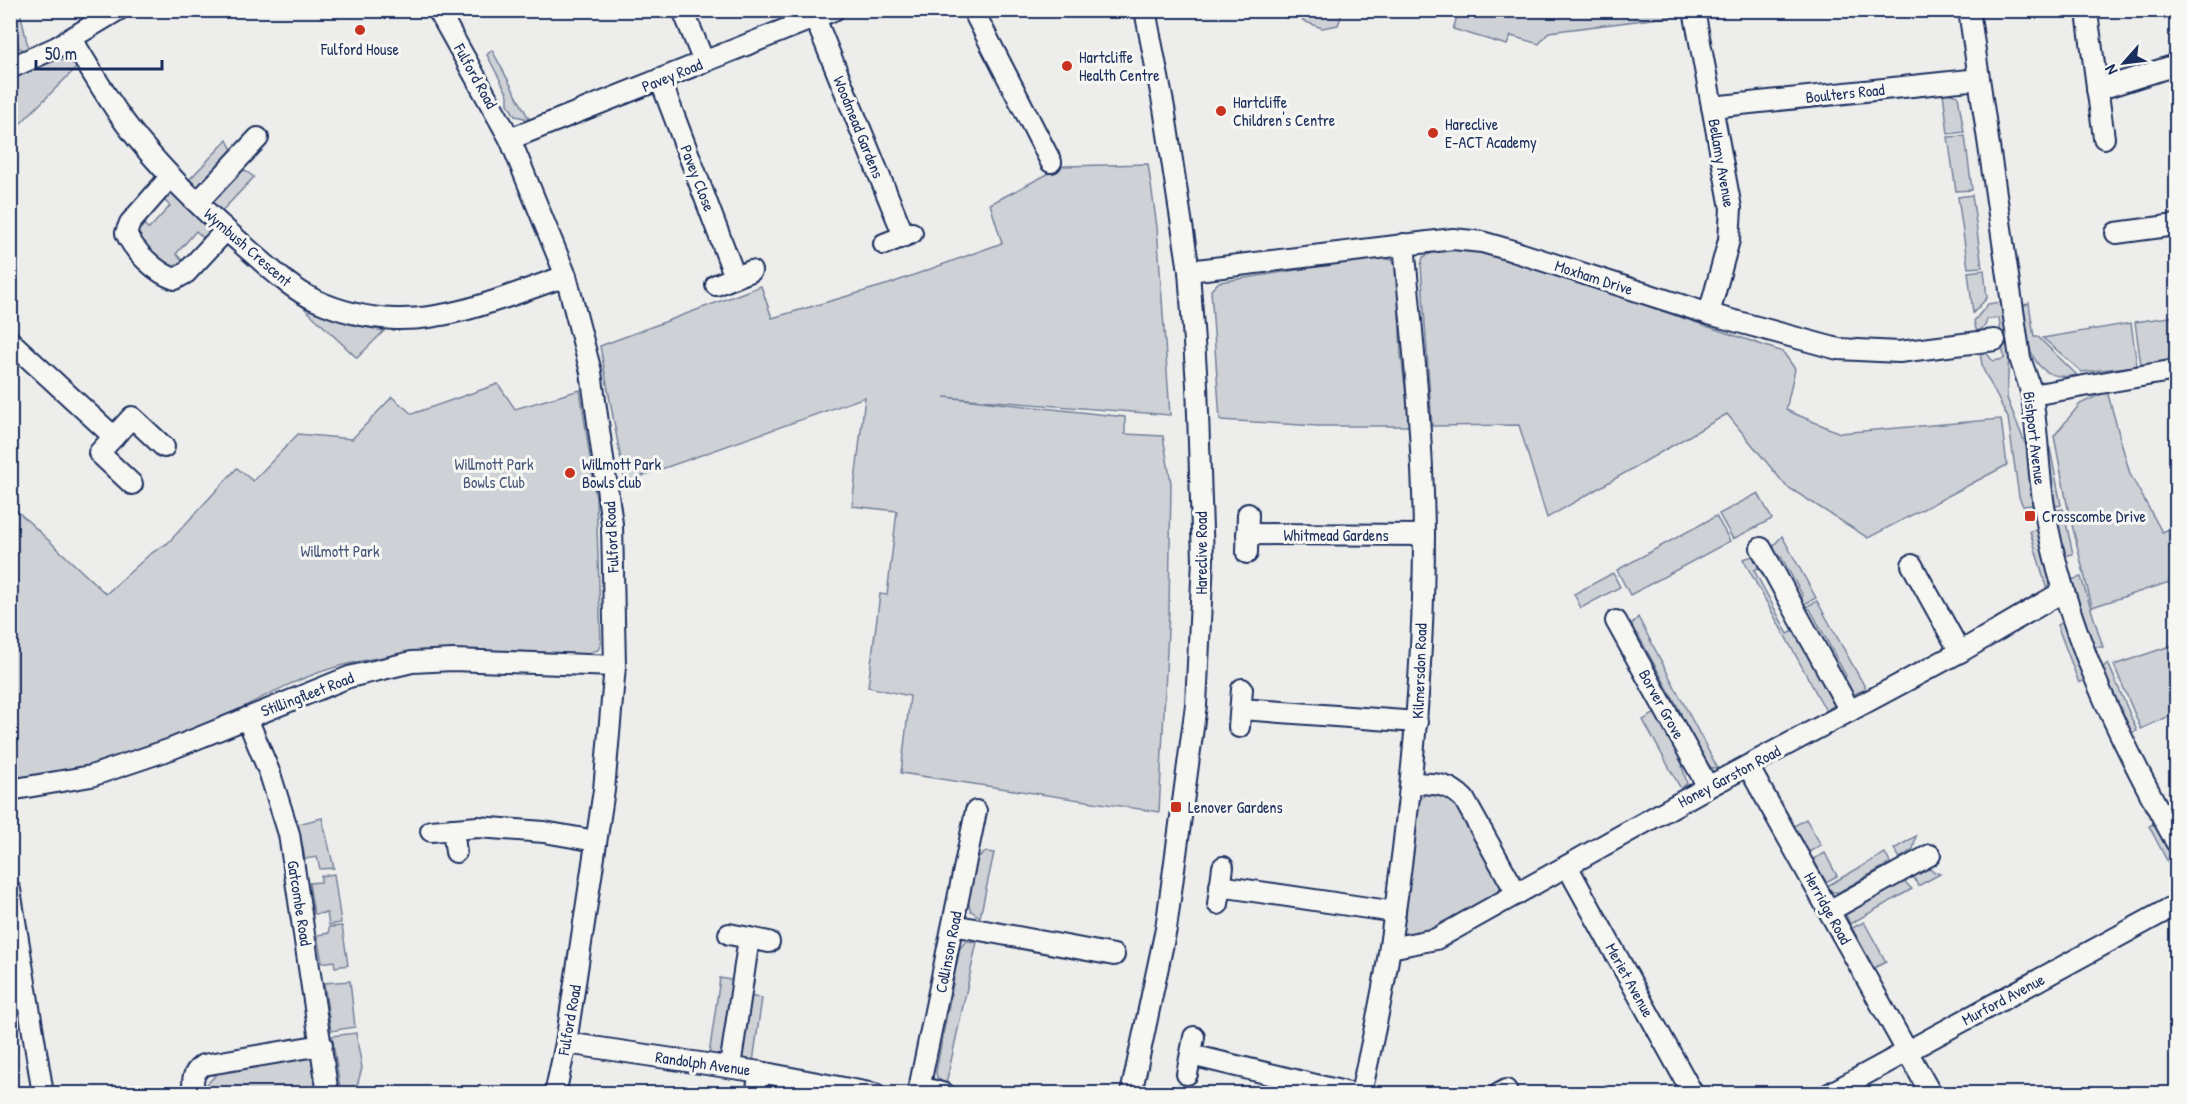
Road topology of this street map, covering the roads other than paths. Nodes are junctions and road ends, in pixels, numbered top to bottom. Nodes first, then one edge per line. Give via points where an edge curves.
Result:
1 (118, 10) edge
2 (438, 10) edge
3 (683, 10) edge
4 (834, 10) edge
5 (974, 10) edge
6 (1145, 10) edge
7 (1694, 10) edge
8 (1970, 10) edge
9 (815, 18) junction
10 (2088, 20) dead end
11 (72, 39) junction
12 (704, 62) junction
13 (2176, 65) edge
14 (10, 68) edge
15 (1979, 79) junction
16 (660, 80) junction
17 (2097, 90) junction
18 (1712, 107) junction
19 (2104, 138) dead end
20 (258, 139) dead end
21 (510, 139) junction
22 (1052, 162) dead end
23 (171, 176) junction
24 (198, 202) junction
25 (2176, 225) edge
26 (226, 230) junction
27 (2116, 233) dead end
28 (885, 244) dead end
29 (1404, 244) junction
30 (1189, 271) junction
31 (566, 276) junction
32 (716, 285) dead end
33 (1709, 314) junction
34 (1995, 340) dead end
35 (10, 341) edge
36 (2176, 370) edge
37 (2032, 395) junction
38 (114, 437) junction
39 (164, 447) dead end
40 (132, 484) dead end
41 (1248, 514) dead end
42 (1424, 535) junction
43 (1761, 548) dead end
44 (1912, 565) dead end
45 (2064, 591) junction
46 (1616, 621) dead end
47 (1960, 652) junction
48 (615, 666) junction
49 (1242, 689) dead end
50 (1850, 711) junction
51 (247, 718) junction
52 (1417, 722) junction
53 (1748, 766) junction
54 (1412, 783) junction
55 (1708, 787) junction
56 (10, 790) edge
57 (976, 811) dead end
58 (453, 829) junction
59 (431, 831) dead end
60 (596, 841) junction
61 (2176, 842) edge
62 (456, 852) dead end
63 (1930, 855) dead end
64 (1567, 866) junction
65 (1220, 886) dead end
66 (10, 890) edge
67 (1517, 894) junction
68 (2176, 905) edge
69 (1829, 911) junction
70 (1395, 912) junction
71 (953, 925) junction
72 (729, 934) dead end
73 (749, 938) junction
74 (770, 942) dead end
75 (1390, 948) junction
76 (1114, 955) dead end
77 (566, 1043) junction
78 (322, 1045) junction
79 (1908, 1050) junction
80 (1191, 1056) dead end
81 (730, 1067) junction
82 (760, 1072) junction
83 (919, 1090) edge
84 (43, 1094) edge
85 (194, 1094) edge
86 (328, 1094) edge
87 (555, 1094) edge
88 (756, 1094) edge
89 (875, 1094) edge
90 (945, 1094) edge
91 (1131, 1094) edge
92 (1353, 1094) edge
93 (1361, 1094) edge
94 (1693, 1094) edge
95 (1829, 1094) edge
96 (1931, 1094) edge

1 - 11 street
2 - 21 street, Fulford Road
3 - 12 street
4 - 9 street, Pavey Road
5 - 22 street
6 - 30 street, Hareclive Road
7 - 18 street, Bellamy Avenue
8 - 15 street, Bishport Avenue
9 - 12 street, Pavey Road
9 - 28 street, Woodmead Gardens via 908,234
10 - 17 street
11 - 14 street
11 - 23 street, Wymbush Crescent via 122,118
12 - 16 street, Pavey Road
13 - 17 street
15 - 18 street, Boulters Road
15 - 37 street, Bishport Avenue via 2020,358
16 - 21 street, Pavey Road
16 - 32 street, Pavey Close via 743,274
17 - 19 street
18 - 33 street, Bellamy Avenue via 1732,220
20 - 24 street
21 - 31 street, Fulford Road
23 - 24 street, Wymbush Crescent
23 - 26 street via 130,223 126,233 131,243 165,276 175,279 186,273
24 - 26 street, Wymbush Crescent
25 - 27 street
26 - 31 street, Wymbush Crescent via 303,293 333,307 381,318 445,314
29 - 30 street, Moxham Drive
29 - 33 street, Moxham Drive via 1453,239 1482,242
29 - 42 street, Kilmersdon Road
30 - 91 street, Hareclive Road via 1203,559 1196,705 1166,929
31 - 48 street, Fulford Road via 580,320 612,524
33 - 34 street, Moxham Drive via 1854,351 1899,352
35 - 38 street
36 - 37 street
37 - 45 street, Bishport Avenue via 2044,506
38 - 39 street via 132,417
38 - 40 street via 99,453
41 - 42 street, Whitmead Gardens via 1247,543
42 - 52 street, Kilmersdon Road
43 - 50 street
44 - 47 street
45 - 47 street, Honey Garston Road
45 - 61 street, Bishport Avenue via 2103,701
46 - 55 street, Borver Grove
47 - 50 street, Honey Garston Road
48 - 51 street, Stillingfleet Road via 412,662 349,677
48 - 60 street, Fulford Road
49 - 52 street via 1240,718
50 - 53 street, Honey Garston Road
51 - 56 street, Stillingfleet Road via 91,776
51 - 78 street, Gatcombe Road via 289,834
52 - 54 street, Kilmersdon Road
53 - 55 street, Honey Garston Road
53 - 69 street, Herridge Road
54 - 67 street via 1444,784 1459,794
54 - 70 street, Kilmersdon Road
55 - 64 street, Honey Garston Road
57 - 71 street, Collinson Road
58 - 59 street
58 - 60 street via 533,831
58 - 62 street
60 - 77 street, Fulford Road
63 - 69 street
64 - 67 street, Honey Garston Road
64 - 94 street, Meriet Avenue
65 - 70 street
66 - 84 street
67 - 75 street, Honey Garston Road via 1436,939
68 - 79 street, Murford Avenue
69 - 79 street, Herridge Road
70 - 75 street, Kilmersdon Road
71 - 76 street
71 - 83 street, Collinson Road
72 - 73 street
73 - 74 street
73 - 81 street
75 - 93 street, Kilmersdon Road
77 - 81 street, Randolph Avenue
77 - 87 street, Fulford Road
78 - 85 street via 203,1065 192,1080
78 - 86 street, Gatcombe Road
79 - 95 street, Murford Avenue
79 - 96 street, Herridge Road
80 - 92 street
81 - 82 street, Randolph Avenue
82 - 88 street
82 - 89 street, Randolph Avenue
83 - 90 street

